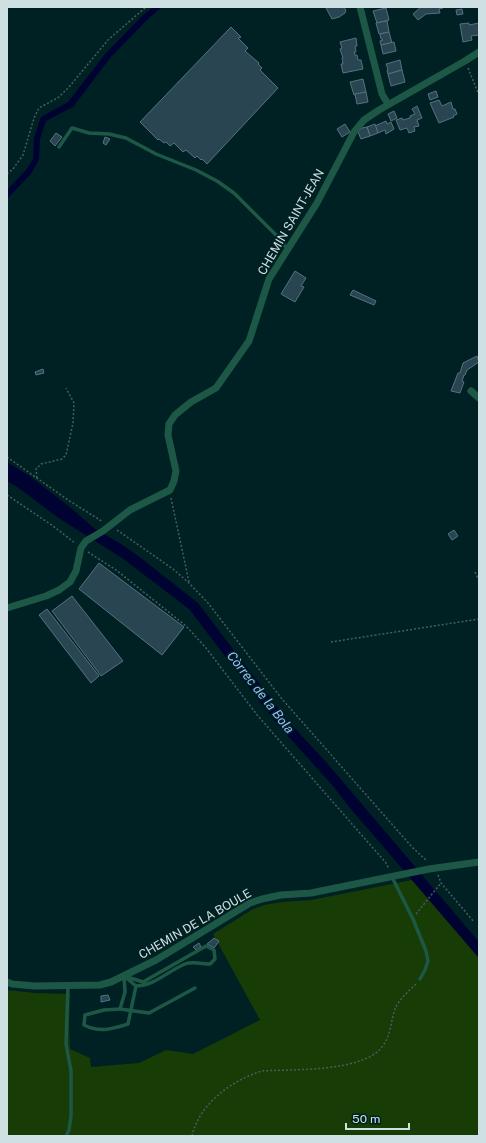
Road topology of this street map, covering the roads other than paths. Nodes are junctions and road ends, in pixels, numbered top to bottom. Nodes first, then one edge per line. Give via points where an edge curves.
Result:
1 (360, 7) edge
2 (479, 52) edge
3 (388, 104) junction
4 (58, 147) dead end
5 (288, 250) junction
6 (471, 391) dead end
7 (479, 398) edge
8 (7, 608) edge
9 (479, 862) edge
10 (393, 876) junction
11 (124, 976) junction
12 (420, 979) road end
13 (7, 982) edge
14 (68, 986) junction
15 (136, 986) junction
16 (195, 988) dead end
17 (120, 1010) junction
18 (131, 1010) junction
19 (66, 1136) edge

1 - 3 street via 382,94
2 - 3 street, CHEMIN SAINT-JEAN
3 - 5 street, CHEMIN SAINT-JEAN via 364,120 354,132 317,203
4 - 5 lane via 72,128 126,138 217,181 234,193
5 - 8 street, CHEMIN SAINT-JEAN via 270,279 249,341 216,388 191,402 175,415 169,424 168,435 176,471 170,490 130,510 86,541 81,548 76,571 70,582 60,590
6 - 7 street
9 - 10 street, CHEMIN DE LA BOULE
10 - 11 street, CHEMIN DE LA BOULE via 311,893 269,897 250,903 156,960
10 - 12 lane via 426,951 428,961
11 - 14 street, CHEMIN DE LA BOULE via 100,985
11 - 15 lane
11 - 15 lane via 143,982 206,946 214,950 215,959 210,964 186,963 152,983
11 - 17 lane via 125,992
13 - 14 street, CHEMIN DE LA BOULE via 35,986
14 - 19 lane via 66,1044 71,1071 71,1116
15 - 18 lane
16 - 18 lane via 149,1013
17 - 18 lane
17 - 18 lane via 104,1010 85,1015 84,1025 92,1029 108,1030 128,1024

